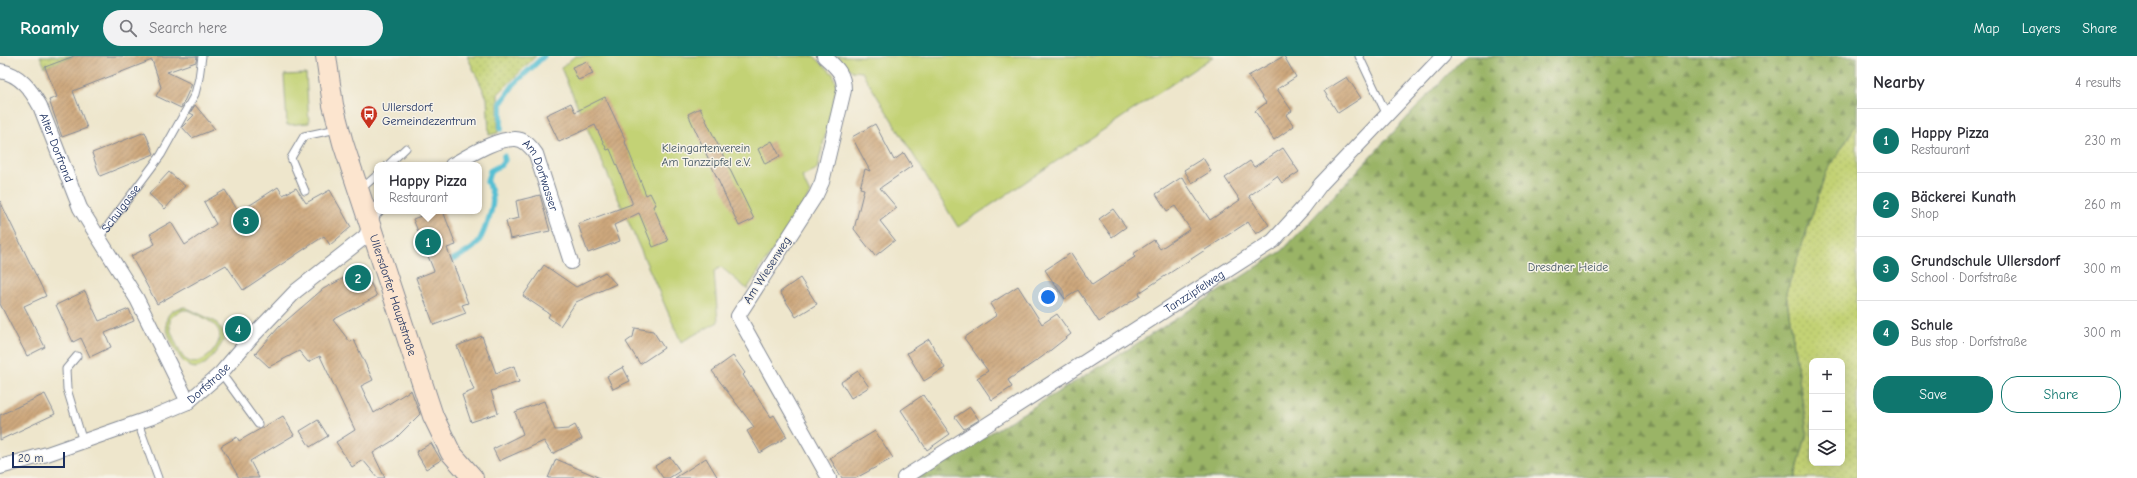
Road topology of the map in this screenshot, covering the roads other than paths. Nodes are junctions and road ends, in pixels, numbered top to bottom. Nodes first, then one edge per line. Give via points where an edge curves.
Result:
1 (202, 56) edge
2 (326, 56) edge
3 (824, 56) edge
4 (1359, 56) edge
5 (1443, 56) edge
6 (0, 72) edge
7 (1386, 114) junction
8 (339, 128) junction
9 (406, 148) dead end
10 (391, 162) edge
11 (458, 162) edge
12 (374, 178) edge
13 (305, 191) dead end
14 (358, 192) junction
15 (374, 218) edge
16 (98, 239) junction
17 (571, 262) dead end
18 (77, 356) dead end
19 (222, 373) junction
20 (188, 402) junction
21 (138, 423) junction
22 (258, 424) dead end
23 (83, 442) junction
24 (0, 467) edge
25 (158, 478) edge
26 (474, 478) edge
27 (829, 478) edge
28 (904, 478) edge

1 - 16 lane, Schulgasse via 194,94 161,155
2 - 8 main road, Ullersdorfer Hauptstraße
3 - 27 street, Am Wiesenweg via 840,70 844,90 822,182 738,316
4 - 7 lane
5 - 7 street, Tanzzipfelweg
6 - 16 street, Alter Dorfrand via 22,80 32,91 80,208
7 - 28 street, Tanzzipfelweg via 1273,240
8 - 13 lane via 304,136 291,158
8 - 14 main road, Ullersdorfer Hauptstraße
9 - 10 lane
11 - 17 street, Am Dorfwasser via 494,144 515,138 528,143 536,154
12 - 14 lane
14 - 15 main road, Ullersdorfer Hauptstraße
15 - 19 street, Dorfstraße via 366,236 310,278 281,305
15 - 26 main road, Ullersdorfer Hauptstraße via 433,416 451,453
16 - 20 street, Schulgasse via 137,299
18 - 23 lane via 66,368 67,389
19 - 20 street, Dorfstraße
19 - 22 lane
20 - 21 street, Dorfstraße
21 - 23 street, Dorfstraße
21 - 25 lane
23 - 24 street, Dorfstraße

